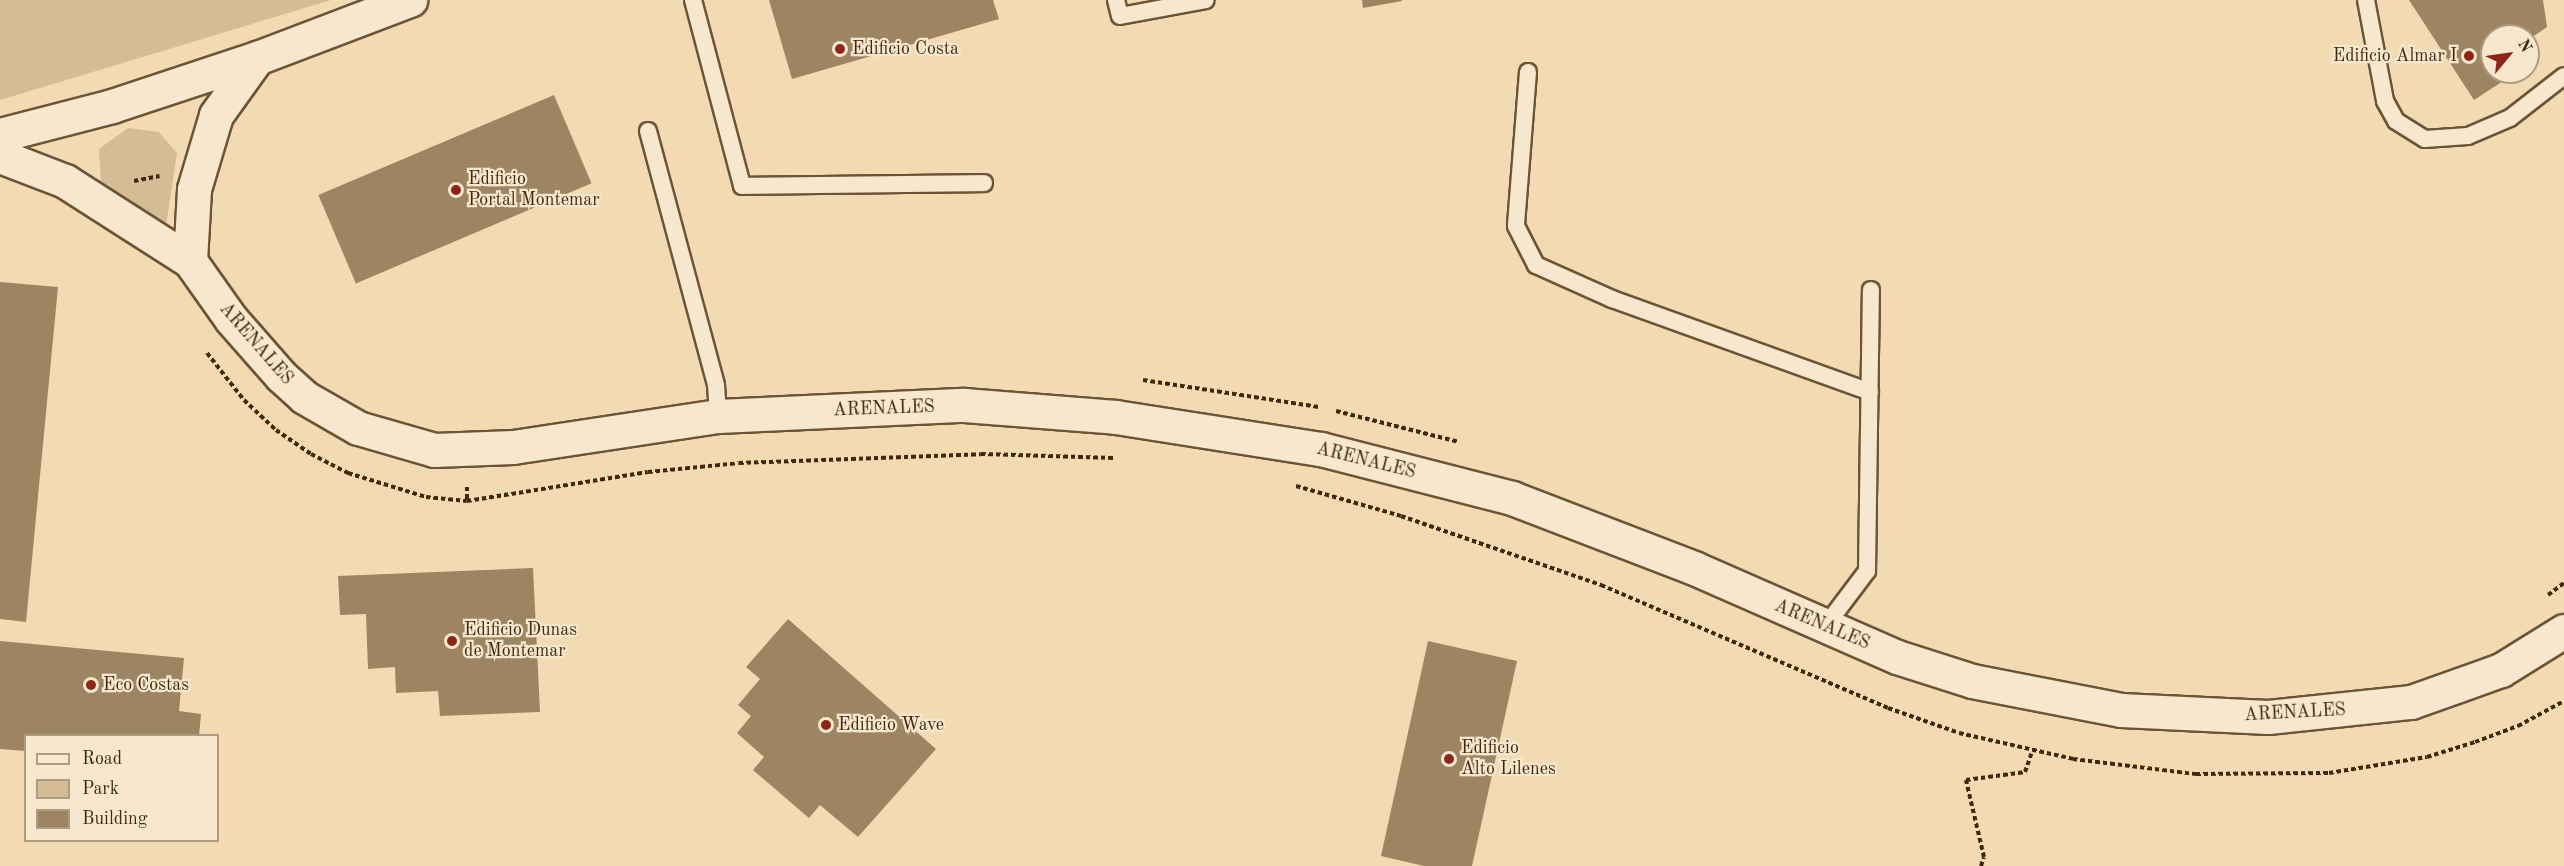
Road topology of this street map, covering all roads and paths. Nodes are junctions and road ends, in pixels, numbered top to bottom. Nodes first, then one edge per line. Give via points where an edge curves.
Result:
1 (410, 0) edge
2 (693, 0) edge
3 (1116, 0) edge
4 (1206, 0) edge
5 (2366, 0) edge
6 (257, 58) junction
7 (1528, 72) dead end
8 (2564, 76) edge
9 (648, 130) dead end
10 (0, 135) edge
11 (0, 156) edge
12 (201, 168) junction
13 (984, 183) dead end
14 (81, 191) junction
15 (189, 261) junction
16 (1871, 290) dead end
17 (205, 350) dead end
18 (1870, 392) junction
19 (718, 416) junction
20 (1118, 458) dead end
21 (1288, 485) dead end
22 (1824, 628) junction
23 (2564, 631) edge
24 (2564, 701) edge
25 (2032, 752) junction
26 (1981, 866) edge

1 - 6 street
2 - 13 lane via 742,186
3 - 4 lane via 1120,16
5 - 8 lane via 2385,101 2396,121 2425,139 2468,136 2510,118
6 - 10 street via 112,106
6 - 12 street via 216,115
7 - 18 lane via 1516,226 1536,265 1612,299
9 - 19 lane via 716,385
11 - 14 street, ARENALES
12 - 14 path
12 - 15 street via 194,189
14 - 15 street, ARENALES
15 - 19 street, ARENALES via 231,319 281,376 330,414 395,442 467,451
16 - 18 lane
17 - 20 path via 244,400 311,454 348,473 426,497 467,501 636,473 739,463 981,454
18 - 22 lane via 1867,571
19 - 22 street, ARENALES via 964,405 1116,417 1321,449 1512,498 1694,568
21 - 25 path via 1501,549 1677,616 1888,708
22 - 23 street, ARENALES via 1962,677 2049,699 2121,710 2268,717 2411,702 2501,670
24 - 25 path via 2518,726 2437,754 2329,773 2196,774
25 - 26 path via 2025,772 1966,780 1984,857

